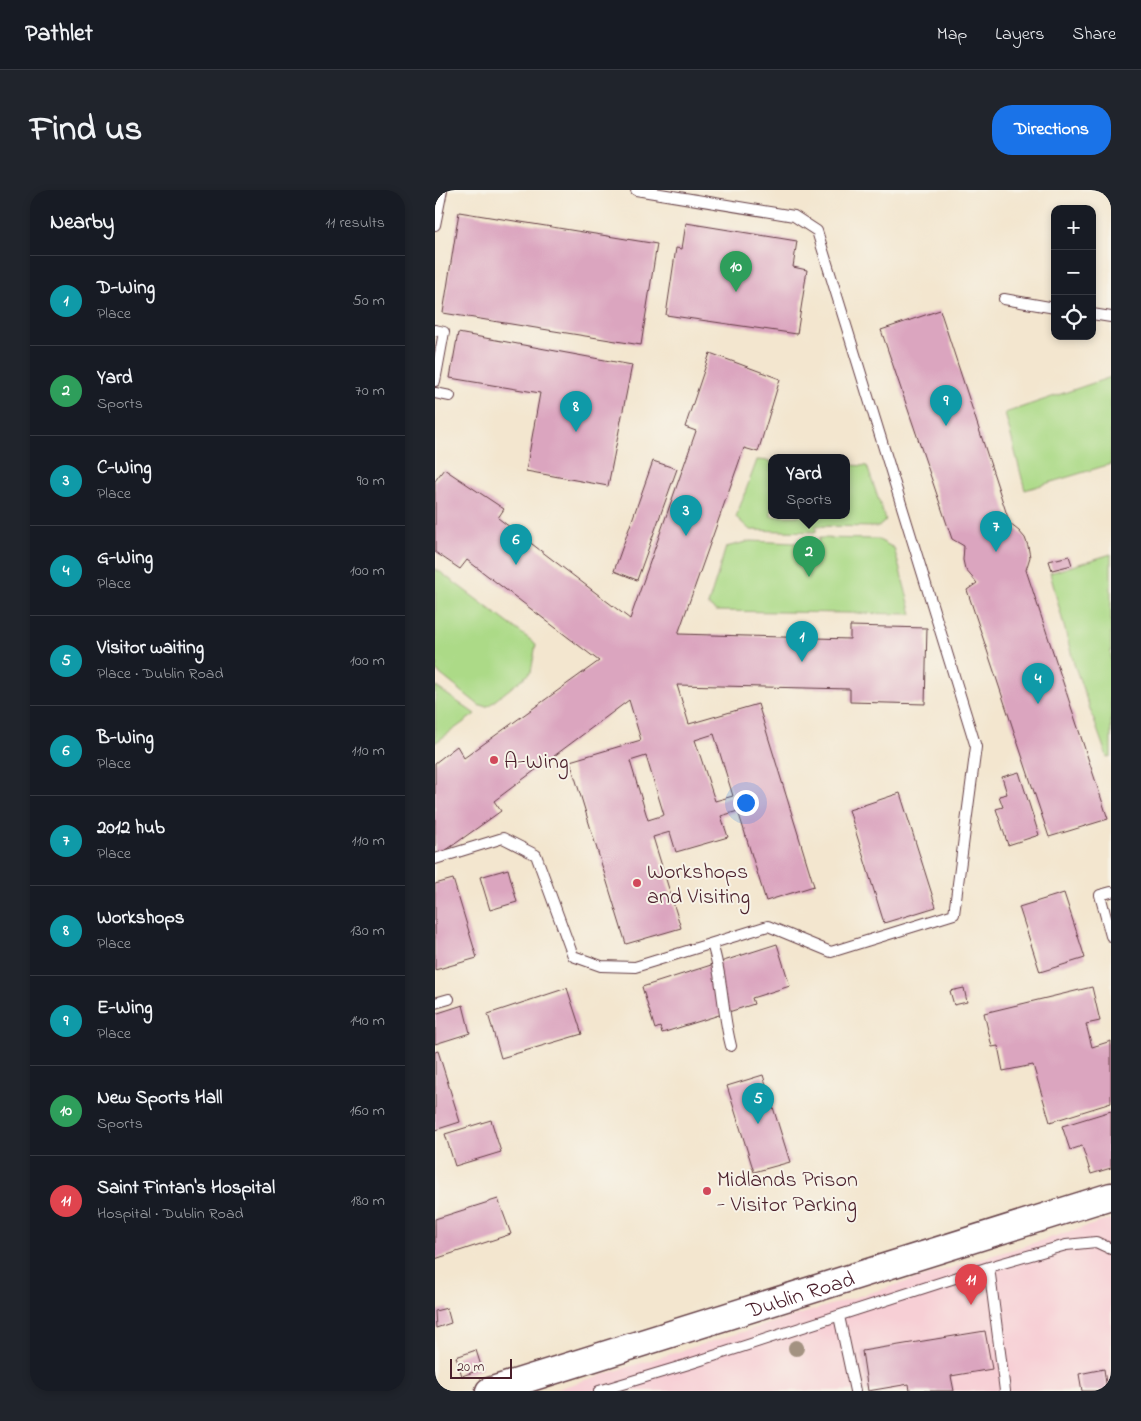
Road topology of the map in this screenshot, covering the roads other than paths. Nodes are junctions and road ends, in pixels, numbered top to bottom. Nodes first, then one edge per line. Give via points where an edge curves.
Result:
1 (441, 190) edge
2 (636, 190) edge
3 (435, 224) edge
4 (1004, 299) dead end
5 (1051, 307) edge
6 (1096, 315) edge
7 (1111, 317) edge
8 (435, 330) edge
9 (435, 381) edge
10 (435, 394) edge
11 (450, 396) dead end
12 (435, 859) edge
13 (1111, 892) edge
14 (1111, 936) edge
15 (711, 944) junction
16 (449, 999) dead end
17 (435, 1004) edge
18 (731, 1046) dead end
19 (1111, 1196) edge
20 (1111, 1249) edge
21 (989, 1267) junction
22 (839, 1316) junction
23 (489, 1391) edge
24 (599, 1391) edge
25 (855, 1391) edge
26 (1005, 1391) edge

1 - 3 lane
2 - 15 lane via 794,216 817,232 976,747 954,914 831,952 768,926
4 - 5 lane
6 - 7 lane
8 - 9 lane via 444,332
10 - 11 lane
12 - 15 lane via 503,838 536,854 573,956 601,966 635,967
13 - 14 lane via 1100,895
15 - 18 lane via 718,963 723,1013
16 - 17 lane
19 - 23 main road, Dublin Road
20 - 21 lane via 1096,1242 1066,1245
21 - 22 lane
21 - 26 lane
22 - 24 lane
22 - 25 lane

